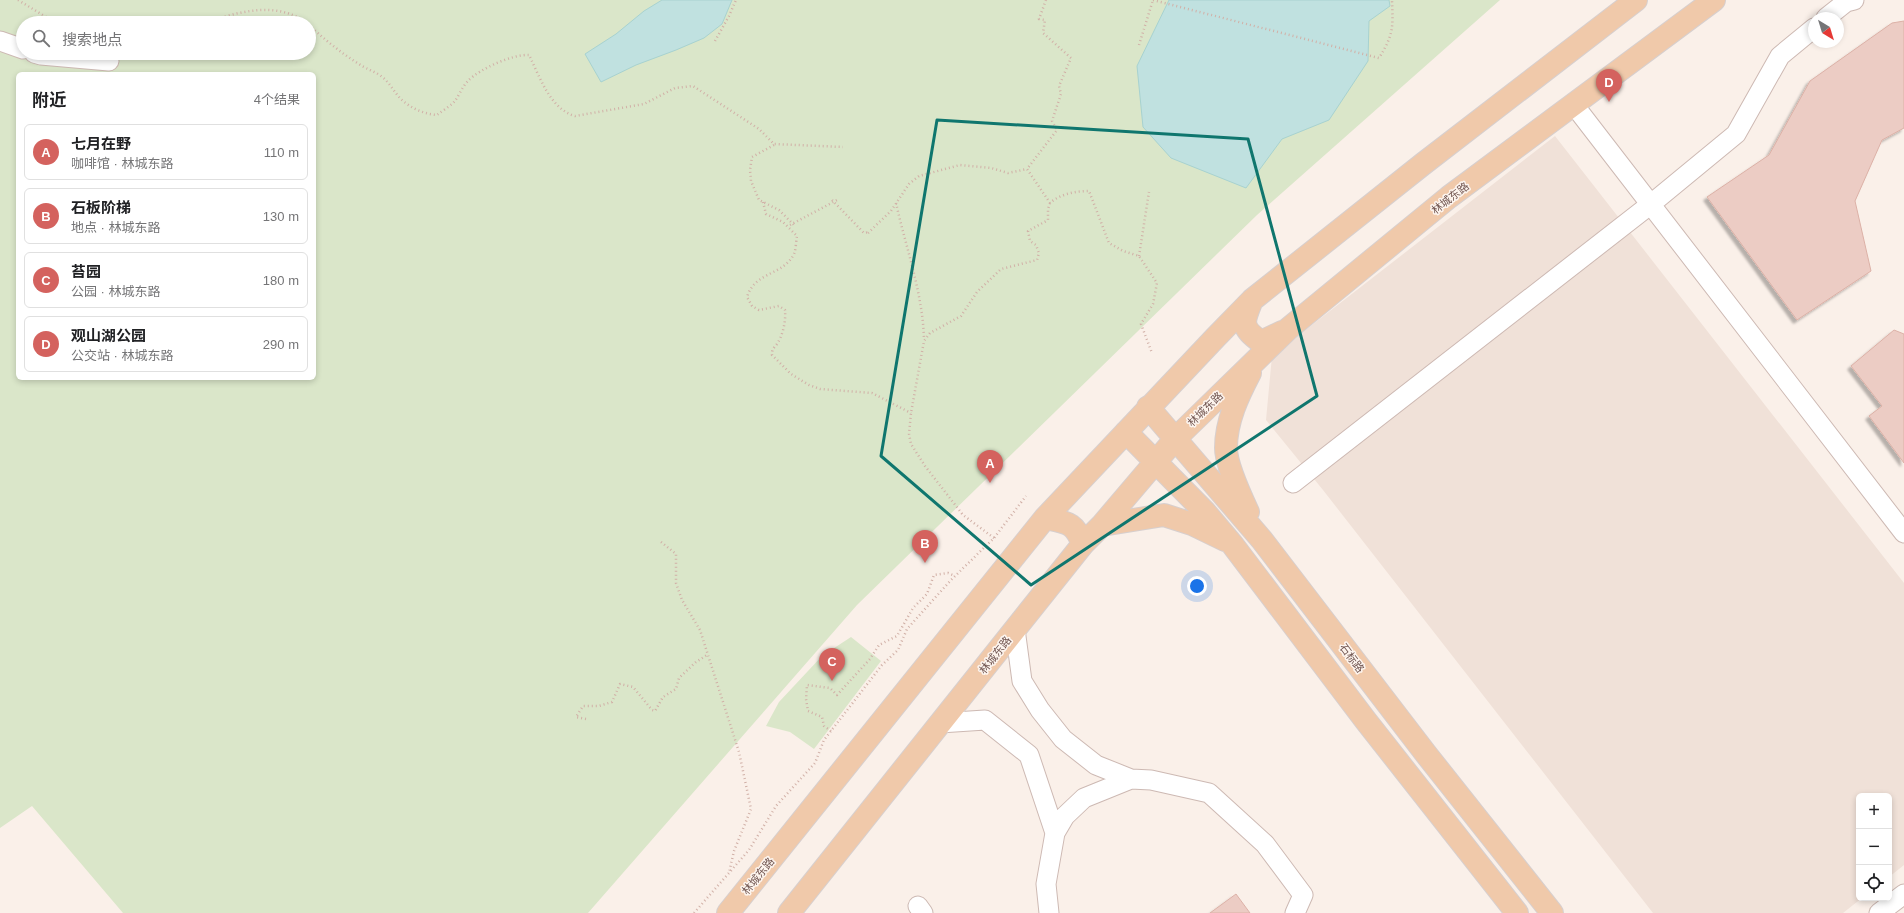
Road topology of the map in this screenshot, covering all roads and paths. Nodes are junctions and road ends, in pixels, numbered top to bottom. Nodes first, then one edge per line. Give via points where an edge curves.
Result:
1 (18, 0) edge
2 (736, 0) edge
3 (1046, 0) edge
4 (1153, 0) edge
5 (1392, 0) edge
6 (1636, 0) edge
7 (1714, 0) edge
8 (1854, 0) edge
9 (1834, 12) edge
10 (44, 16) edge
11 (226, 16) edge
12 (297, 16) edge
13 (316, 32) edge
14 (1808, 33) edge
15 (0, 41) edge
16 (715, 41) dead end
17 (1139, 45) dead end
18 (16, 47) edge
19 (98, 60) edge
20 (109, 61) dead end
21 (1574, 105) junction
22 (779, 144) junction
23 (843, 147) dead end
24 (1027, 169) junction
25 (1149, 192) dead end
26 (839, 199) dead end
27 (833, 201) junction
28 (763, 202) junction
29 (896, 203) junction
30 (1050, 203) junction
31 (1650, 204) junction
32 (1139, 256) junction
33 (1252, 300) junction
34 (1288, 329) junction
35 (924, 341) junction
36 (1152, 352) dead end
37 (1257, 358) junction
38 (1148, 407) junction
39 (911, 413) junction
40 (1126, 432) junction
41 (1176, 438) junction
42 (1156, 462) junction
43 (1293, 483) dead end
44 (1026, 496) dead end
45 (1225, 496) junction
46 (1205, 512) junction
47 (1045, 518) junction
48 (1102, 525) junction
49 (1904, 533) edge
50 (994, 538) junction
51 (1262, 540) junction
52 (660, 542) dead end
53 (1083, 544) junction
54 (1232, 544) junction
55 (955, 576) junction
56 (1015, 629) junction
57 (707, 655) junction
58 (586, 719) dead end
59 (940, 723) junction
60 (831, 731) junction
61 (1131, 779) junction
62 (1055, 833) junction
63 (728, 874) junction
64 (1904, 894) edge
65 (694, 913) edge
66 (728, 913) edge
67 (789, 913) edge
68 (1049, 913) edge
69 (1295, 913) edge
70 (1517, 913) edge
71 (1552, 913) edge
72 (1879, 913) edge

1 - 10 path
2 - 16 path
3 - 24 path via 1039,19 1045,20 1043,33 1071,58 1059,86 1061,94 1052,121 1057,130
4 - 5 path via 1379,58 1390,40 1393,23
4 - 17 path
6 - 33 main road, 林城东路
7 - 21 main road, 林城东路
8 - 9 street via 1846,2
11 - 12 path via 250,10 269,10
13 - 22 path via 387,81 409,105 429,114 437,115 453,103 468,81 491,66 512,57 529,55 554,103 575,116 644,104 675,88 693,86 759,129 774,144
14 - 31 street via 1780,56 1736,134
15 - 18 street
19 - 20 street
21 - 31 street
21 - 34 main road, 林城东路 via 1449,198
22 - 23 path
22 - 28 path via 763,150 751,160 751,181 759,200
24 - 29 path via 1008,173 960,165 939,170 919,176 909,184
24 - 30 path
25 - 32 path
26 - 27 path
27 - 28 path via 792,225 779,210
27 - 29 path via 864,233 868,233
28 - 39 path via 766,214 783,222 797,236 793,255 779,269 757,279 750,287 748,297 752,306 759,310 779,306 785,310 786,321 777,344 772,349 772,355 791,374 809,385 872,393
29 - 35 path via 924,323
30 - 32 path via 1077,191 1089,192 1109,243 1123,252
30 - 35 path via 1048,220 1028,230 1030,241 1036,245 1039,254 1037,260 1001,269 977,292 961,316 930,333
31 - 43 street
31 - 49 street
32 - 36 path via 1157,283 1153,304 1141,324
33 - 34 main road via 1244,319 1248,333 1261,342
33 - 38 main road, 林城东路
34 - 37 main road, 林城东路
35 - 39 path
37 - 41 main road, 林城东路
37 - 51 main road via 1233,407 1226,449 1237,489
38 - 40 main road, 林城东路
38 - 41 main road, 石标路
39 - 50 path via 911,444 925,466 963,514
40 - 42 main road
40 - 47 main road, 林城东路
41 - 42 main road, 林城东路
41 - 45 main road, 石标路
42 - 46 main road
42 - 48 main road, 林城东路
44 - 50 path
45 - 46 main road
45 - 51 main road, 石标路
46 - 54 main road
47 - 53 main road via 1070,523 1077,530
47 - 66 main road, 林城东路
48 - 53 main road, 林城东路
48 - 54 main road via 1164,515 1192,524
50 - 55 path
51 - 71 main road, 石标路
52 - 57 path via 676,554 676,583 682,600 700,630
53 - 56 main road, 林城东路
54 - 70 main road via 1366,721
55 - 60 path via 907,629 898,650 882,666
55 - 60 path via 948,573 934,575 927,594 913,608 897,636 879,645 870,659 837,695 830,688 807,685 808,711 822,717 824,726
56 - 59 main road, 林城东路
56 - 61 street via 1022,681 1040,710 1063,739 1096,765
57 - 58 path via 679,678 676,689 663,697 655,711 633,687 620,684 612,702 599,706 583,706 576,717
57 - 63 path via 739,752 751,809 734,851
59 - 62 street via 985,720 1029,755
59 - 67 main road, 林城东路
60 - 63 path via 824,740 815,763 776,806 749,850
61 - 62 street via 1084,798 1065,816
61 - 69 street via 1150,780 1209,793 1265,844 1303,895
62 - 68 street via 1046,884
63 - 65 path
64 - 72 street

